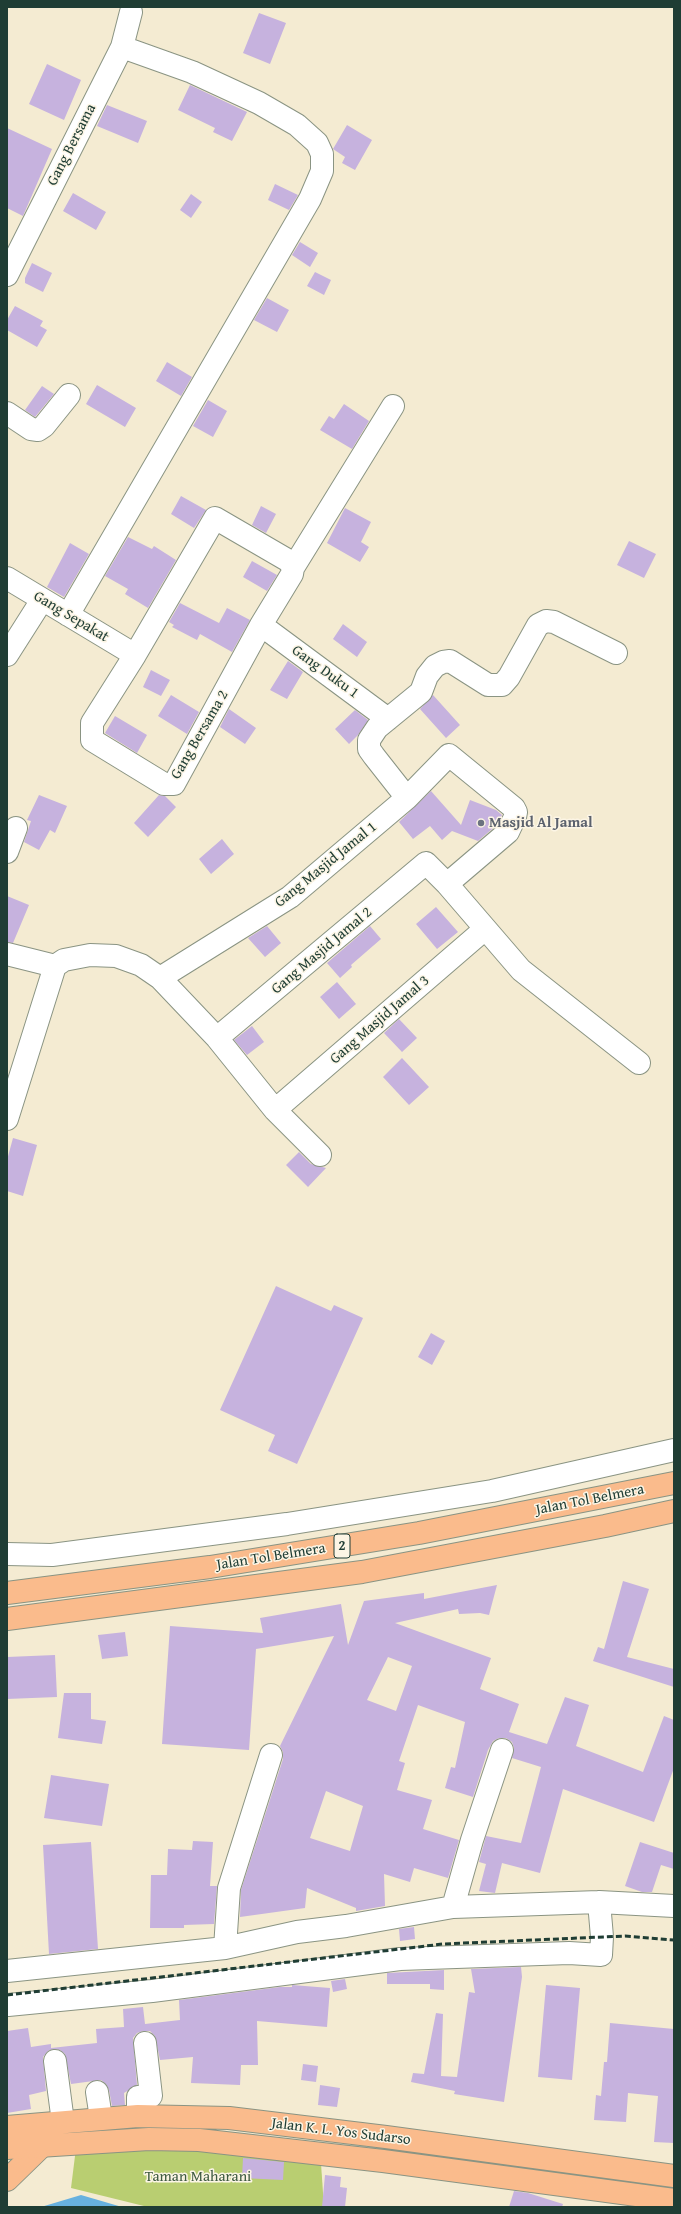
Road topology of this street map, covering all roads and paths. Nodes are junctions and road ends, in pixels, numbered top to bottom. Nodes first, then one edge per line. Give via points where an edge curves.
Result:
1 (131, 12) dead end
2 (122, 47) junction
3 (7, 275) edge
4 (68, 395) dead end
5 (393, 406) dead end
6 (10, 421) edge
7 (293, 568) junction
8 (7, 578) edge
9 (42, 600) junction
10 (68, 615) junction
11 (261, 626) junction
12 (616, 653) dead end
13 (7, 655) edge
14 (135, 655) junction
15 (388, 719) junction
16 (407, 798) junction
17 (16, 828) dead end
18 (7, 852) edge
19 (448, 884) junction
20 (485, 929) junction
21 (7, 954) edge
22 (55, 966) junction
23 (160, 978) junction
24 (217, 1038) junction
25 (640, 1063) dead end
26 (275, 1110) junction
27 (7, 1119) edge
28 (320, 1155) dead end
29 (674, 1450) edge
30 (674, 1483) edge
31 (674, 1511) edge
32 (7, 1554) edge
33 (7, 1593) edge
34 (7, 1619) edge
35 (502, 1750) dead end
36 (271, 1755) dead end
37 (599, 1902) junction
38 (674, 1906) edge
39 (453, 1907) junction
40 (225, 1948) junction
41 (7, 1971) edge
42 (8, 2005) dead end
43 (145, 2043) dead end
44 (55, 2061) dead end
45 (97, 2092) dead end
46 (151, 2096) junction
47 (138, 2116) junction
48 (166, 2116) junction
49 (100, 2118) junction
50 (63, 2122) junction
51 (7, 2127) edge
52 (43, 2134) junction
53 (7, 2148) edge
54 (674, 2176) edge
55 (7, 2180) edge
56 (674, 2200) edge

1 - 2 street, Gang Bersama
2 - 3 street, Gang Bersama
2 - 10 street via 192,72 259,103 297,125 317,143 322,154 322,171 310,199
4 - 6 street via 38,430
5 - 7 street
7 - 11 street, Gang Bersama 2 via 292,574
7 - 14 street, Gang Bersama 2 via 289,561 215,518
8 - 9 street, Gang Sepakat
9 - 10 street, Gang Sepakat
9 - 13 street
10 - 14 street, Gang Sepakat
11 - 14 street, Gang Bersama 2 via 174,784 164,784 92,740 92,723
11 - 15 street, Gang Duku 1
12 - 15 street via 554,622 546,621 538,625 502,685 488,685 450,661 443,662 435,666 427,676 421,692
15 - 16 street via 377,728 369,740 369,749
16 - 19 street, Gang Masjid Jamal 1 via 449,755 514,808 516,817 508,832
16 - 23 street, Gang Masjid Jamal 1 via 290,897
17 - 18 street
19 - 20 street
19 - 24 street, Gang Masjid Jamal 2 via 426,863
20 - 25 street via 522,970
20 - 26 street, Gang Masjid Jamal 3
21 - 22 street
22 - 23 street via 64,960 90,955 116,956 141,964
22 - 27 street
23 - 24 street
24 - 26 street
26 - 28 street
29 - 32 street via 492,1491 295,1523 52,1555
30 - 33 main road, Jalan Tol Belmera / 2 via 411,1534 210,1567
31 - 34 main road, Jalan Tol Belmera / 2 via 362,1572
35 - 39 street
36 - 40 street via 229,1888
37 - 38 street
37 - 39 street
37 - 42 street via 601,1955 569,1953 400,1959 152,1991
39 - 40 street via 297,1932
40 - 41 street
43 - 46 street
44 - 50 street
45 - 49 street
46 - 47 street via 138,2097
46 - 48 street via 165,2095
47 - 48 main road, Jalan K. L. Yos Sudarso
47 - 49 main road, Jalan K. L. Yos Sudarso
48 - 54 main road, Jalan K. L. Yos Sudarso via 229,2118
49 - 50 main road, Jalan K. L. Yos Sudarso
50 - 52 main road, Jalan K. L. Yos Sudarso
51 - 52 main road, Jalan K. L. Yos Sudarso
52 - 53 main road, Jalan K. L. Yos Sudarso
52 - 55 main road
52 - 56 main road, Jalan K. L. Yos Sudarso via 199,2140 383,2161

